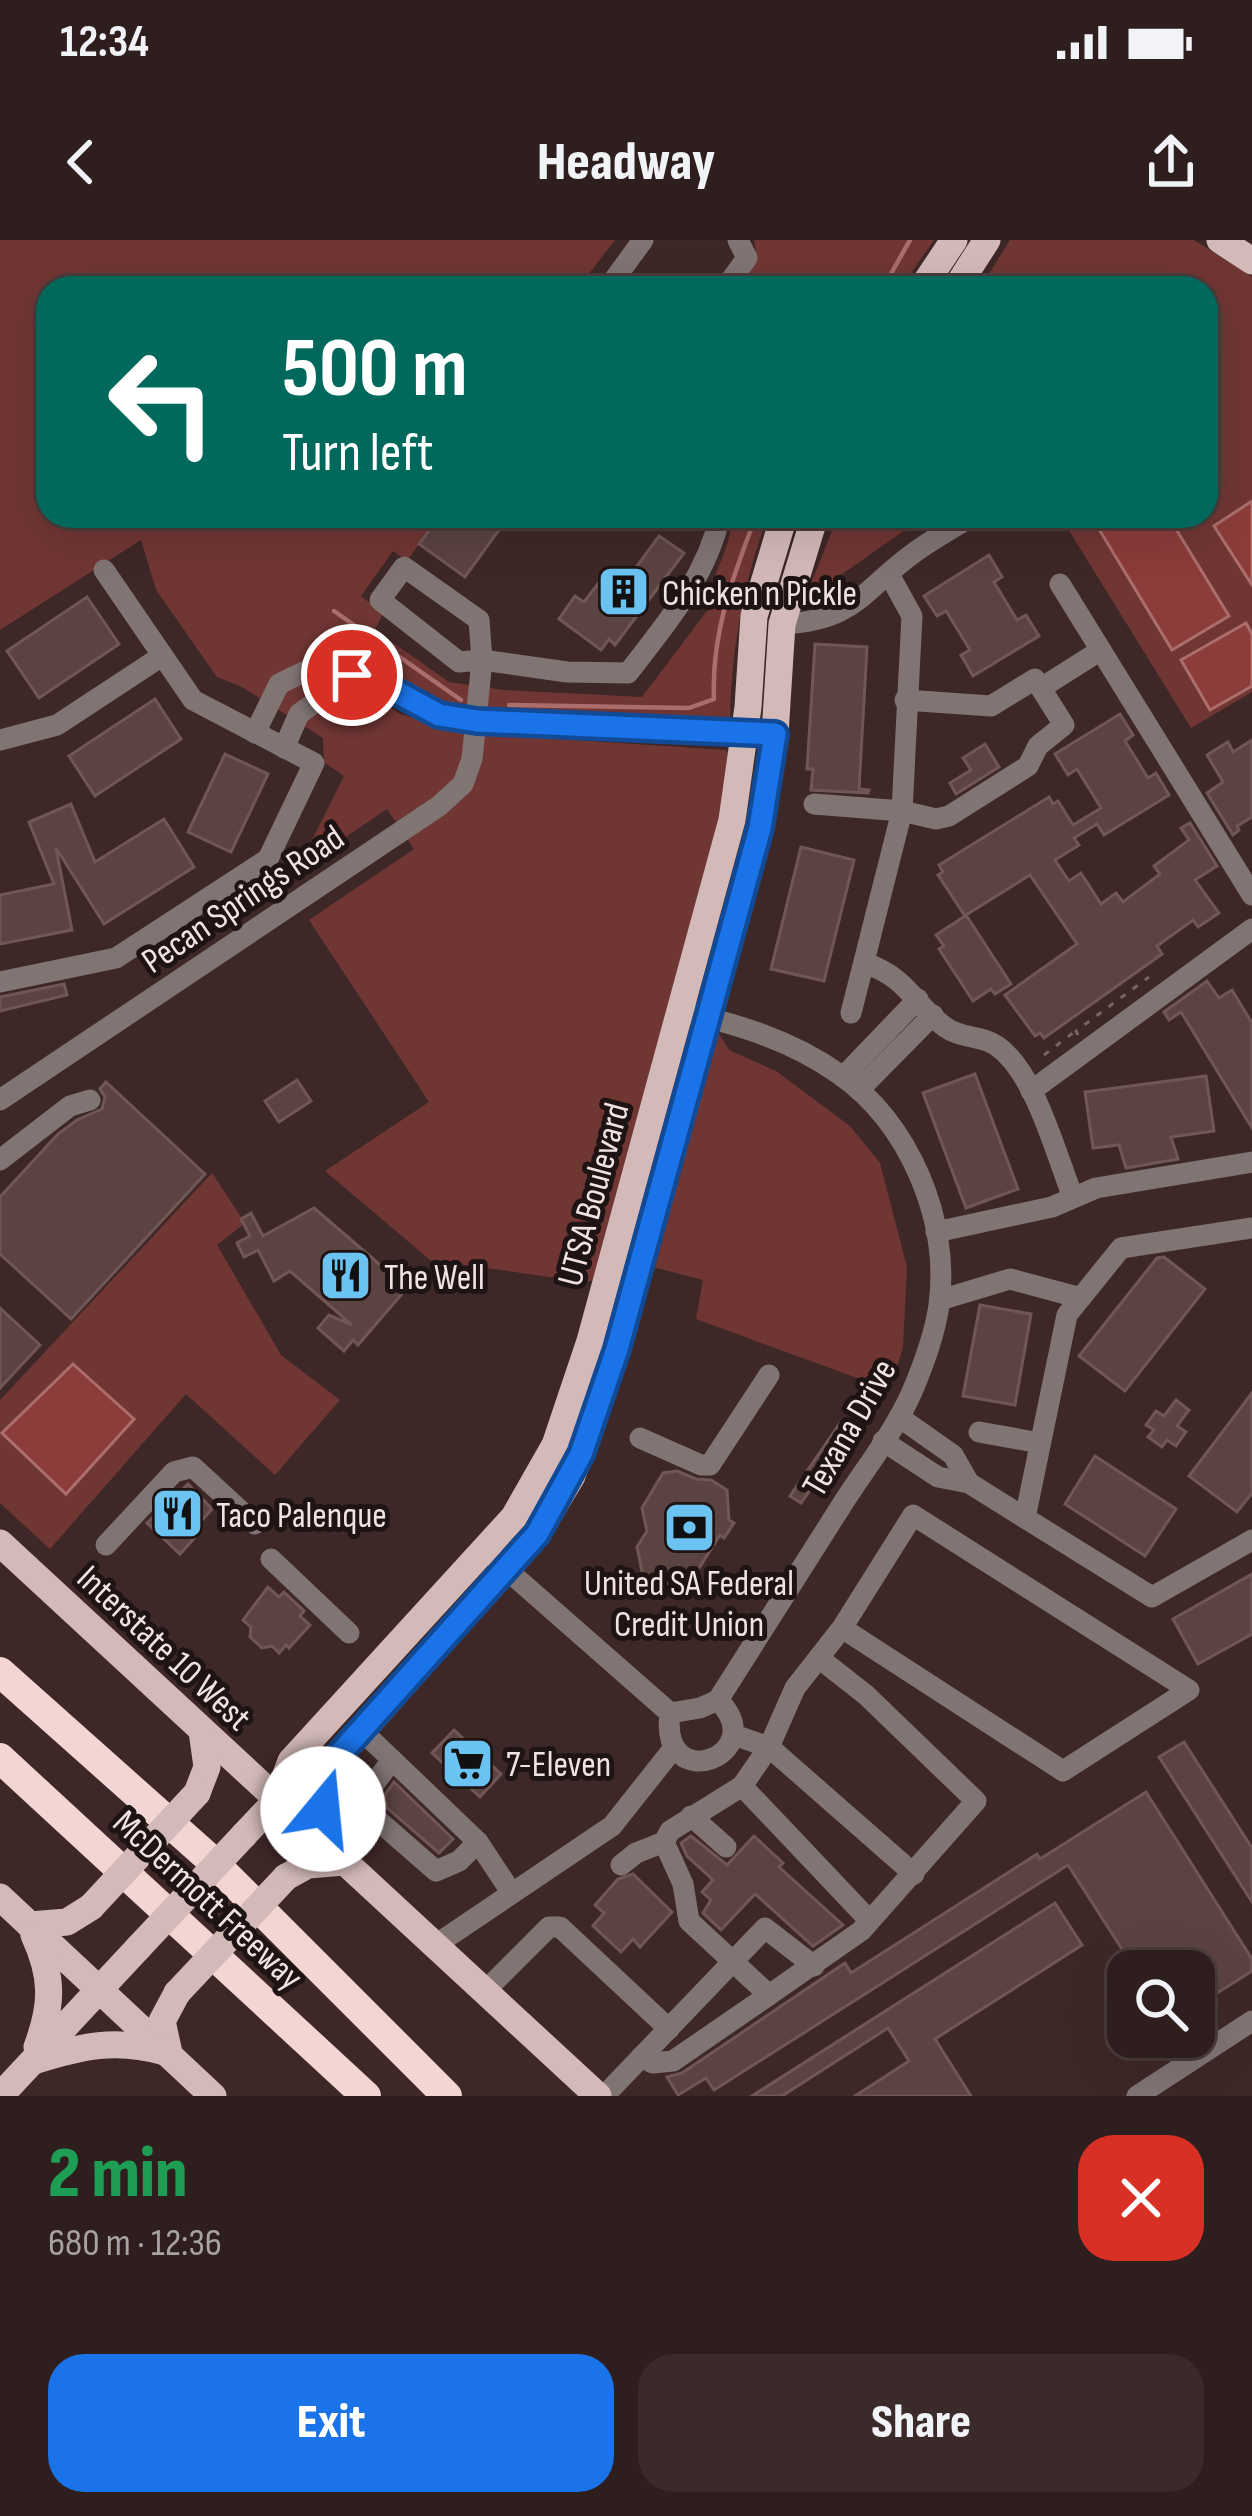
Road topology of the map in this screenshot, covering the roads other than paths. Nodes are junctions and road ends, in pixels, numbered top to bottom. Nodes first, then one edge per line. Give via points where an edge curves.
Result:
1 (643, 240) edge
2 (739, 240) edge
3 (954, 240) edge
4 (988, 240) edge
5 (1220, 240) edge
6 (1252, 261) edge
7 (617, 276) edge
8 (733, 276) edge
9 (930, 276) edge
10 (964, 276) edge
11 (716, 528) edge
12 (780, 528) edge
13 (810, 528) edge
14 (953, 528) edge
15 (104, 570) dead end
16 (890, 576) junction
17 (1060, 584) dead end
18 (782, 624) junction
19 (1101, 650) junction
20 (162, 656) junction
21 (482, 659) junction
22 (352, 675) junction
23 (1041, 688) junction
24 (271, 700) junction
25 (905, 700) junction
26 (299, 714) junction
27 (477, 721) junction
28 (255, 734) junction
29 (745, 734) junction
30 (775, 734) junction
31 (0, 740) edge
32 (284, 748) junction
33 (814, 804) dead end
34 (902, 811) junction
35 (1244, 863) edge
36 (1252, 895) edge
37 (1252, 929) edge
38 (865, 964) junction
39 (0, 982) edge
40 (926, 1007) junction
41 (680, 1012) junction
42 (851, 1013) dead end
43 (709, 1018) junction
44 (851, 1084) junction
45 (1031, 1091) junction
46 (0, 1100) edge
47 (90, 1100) dead end
48 (0, 1160) edge
49 (1252, 1162) edge
50 (1073, 1197) junction
51 (1252, 1228) edge
52 (936, 1232) junction
53 (617, 1295) junction
54 (1081, 1298) junction
55 (940, 1300) junction
56 (769, 1375) dead end
57 (899, 1417) junction
58 (979, 1432) dead end
59 (640, 1438) dead end
60 (884, 1442) junction
61 (1040, 1443) junction
62 (969, 1483) junction
63 (1024, 1518) junction
64 (255, 1524) dead end
65 (1252, 1540) edge
66 (0, 1543) edge
67 (106, 1545) dead end
68 (482, 1549) junction
69 (271, 1559) dead end
70 (505, 1569) junction
71 (842, 1628) junction
72 (350, 1633) dead end
73 (819, 1658) junction
74 (0, 1672) edge
75 (718, 1700) junction
76 (670, 1713) junction
77 (202, 1731) junction
78 (362, 1731) junction
79 (734, 1735) junction
80 (769, 1747) junction
81 (673, 1749) junction
82 (0, 1759) edge
83 (392, 1760) junction
84 (327, 1768) junction
85 (742, 1786) junction
86 (276, 1801) junction
87 (691, 1816) junction
88 (478, 1842) junction
89 (664, 1842) junction
90 (726, 1847) dead end
91 (344, 1862) junction
92 (621, 1865) dead end
93 (914, 1874) junction
94 (511, 1892) junction
95 (0, 1898) edge
96 (870, 1921) junction
97 (30, 1925) junction
98 (434, 1946) junction
99 (734, 1961) junction
100 (814, 1966) junction
101 (100, 1990) junction
102 (484, 1991) junction
103 (769, 1995) junction
104 (1252, 2021) edge
105 (669, 2029) junction
106 (169, 2054) junction
107 (641, 2057) junction
108 (31, 2062) junction
109 (0, 2096) edge
110 (213, 2096) edge
111 (366, 2096) edge
112 (447, 2096) edge
113 (601, 2096) edge
114 (1137, 2096) edge

1 - 7 street
2 - 8 street via 746,258
3 - 9 main road
4 - 10 main road
5 - 6 main road
11 - 21 street via 692,586 628,673
12 - 29 main road, UTSA Boulevard via 754,616
13 - 18 main road, UTSA Boulevard
14 - 16 street
15 - 20 street
16 - 18 street via 837,615
16 - 25 street via 912,616
17 - 19 street
18 - 30 main road, UTSA Boulevard
19 - 23 street
19 - 35 street
20 - 28 street via 193,700
20 - 31 street via 57,725
21 - 21 street via 459,662 380,600 404,567 479,620
21 - 27 street, Pecan Springs Road
22 - 24 street via 301,670
22 - 26 street
22 - 27 street via 439,715
23 - 25 street via 1035,679 991,706
23 - 34 street via 1064,725 1028,766 949,816
24 - 26 street
24 - 28 street
25 - 34 street
26 - 32 street
27 - 29 street
27 - 46 street, Pecan Springs Road via 463,784 439,806
28 - 32 street
29 - 30 street
29 - 41 main road, UTSA Boulevard via 732,820
30 - 43 main road, UTSA Boulevard via 760,828
32 - 39 street via 314,763 268,859 116,958
33 - 34 street
34 - 38 street
35 - 36 street
37 - 45 street
38 - 40 street via 890,972
38 - 42 street
40 - 44 street
40 - 45 street via 960,1036 1004,1051
41 - 43 street, Texana Drive
41 - 53 main road, UTSA Boulevard
43 - 44 street, Texana Drive via 787,1043
43 - 53 main road, UTSA Boulevard
44 - 52 street, Texana Drive via 914,1162
45 - 50 street
47 - 48 street via 70,1106
49 - 50 street
50 - 52 street
51 - 54 street via 1121,1248
52 - 55 street, Texana Drive
53 - 68 main road, UTSA Boulevard via 547,1464
53 - 70 main road, UTSA Boulevard via 572,1476
54 - 55 street via 1010,1279
54 - 61 street via 1067,1315
55 - 57 street, Texana Drive
56 - 59 street via 710,1465
57 - 60 street, Texana Drive
57 - 62 street via 953,1455
58 - 61 street
60 - 62 street via 938,1477
60 - 75 street, Texana Drive
61 - 63 street
62 - 63 street
63 - 65 street via 1152,1597
64 - 67 street via 185,1466
66 - 77 main road, Interstate 10 West
68 - 70 street
68 - 86 main road, UTSA Boulevard via 290,1761
69 - 72 street
70 - 76 street
70 - 78 main road, UTSA Boulevard
71 - 71 street via 914,1514 1189,1690 1063,1771
71 - 73 street
73 - 80 street via 795,1688
73 - 93 street via 976,1801
74 - 112 highway, McDermott Freeway via 210,1858
75 - 76 street
75 - 79 street
76 - 81 street
77 - 86 main road, Interstate 10 West
77 - 97 main road, bridge via 207,1767 197,1793 92,1907 67,1922
78 - 83 street
78 - 84 main road, UTSA Boulevard
79 - 80 street
79 - 81 street via 730,1747 704,1761
80 - 85 street
80 - 93 street
81 - 94 street via 611,1826
82 - 111 highway, McDermott Freeway
83 - 88 street
83 - 88 street via 368,1792 374,1816 436,1870
84 - 86 main road, UTSA Boulevard
84 - 91 main road via 323,1809
85 - 87 street
85 - 96 street
86 - 91 main road, Interstate 10 West
86 - 101 main road, UTSA Boulevard, bridge
87 - 89 street
87 - 90 street
88 - 94 street
89 - 92 street
89 - 99 street via 688,1921
91 - 98 main road, Interstate 10 West
91 - 106 main road, bridge via 308,1865 286,1877 177,1993 162,2021
93 - 96 street
94 - 98 street
95 - 97 main road
96 - 100 street
97 - 101 main road
97 - 108 main road via 51,2001
98 - 102 main road, Interstate 10 West
99 - 100 street via 765,1928
99 - 103 street
99 - 105 street
100 - 103 street
101 - 106 main road
101 - 108 main road, UTSA Boulevard
102 - 105 street via 549,1927 560,1927
102 - 113 main road, Interstate 10 West
103 - 107 street via 673,2061
104 - 114 street
105 - 107 street
106 - 108 main road via 104,2042
106 - 110 main road
107 - 113 street
108 - 109 main road, UTSA Boulevard

